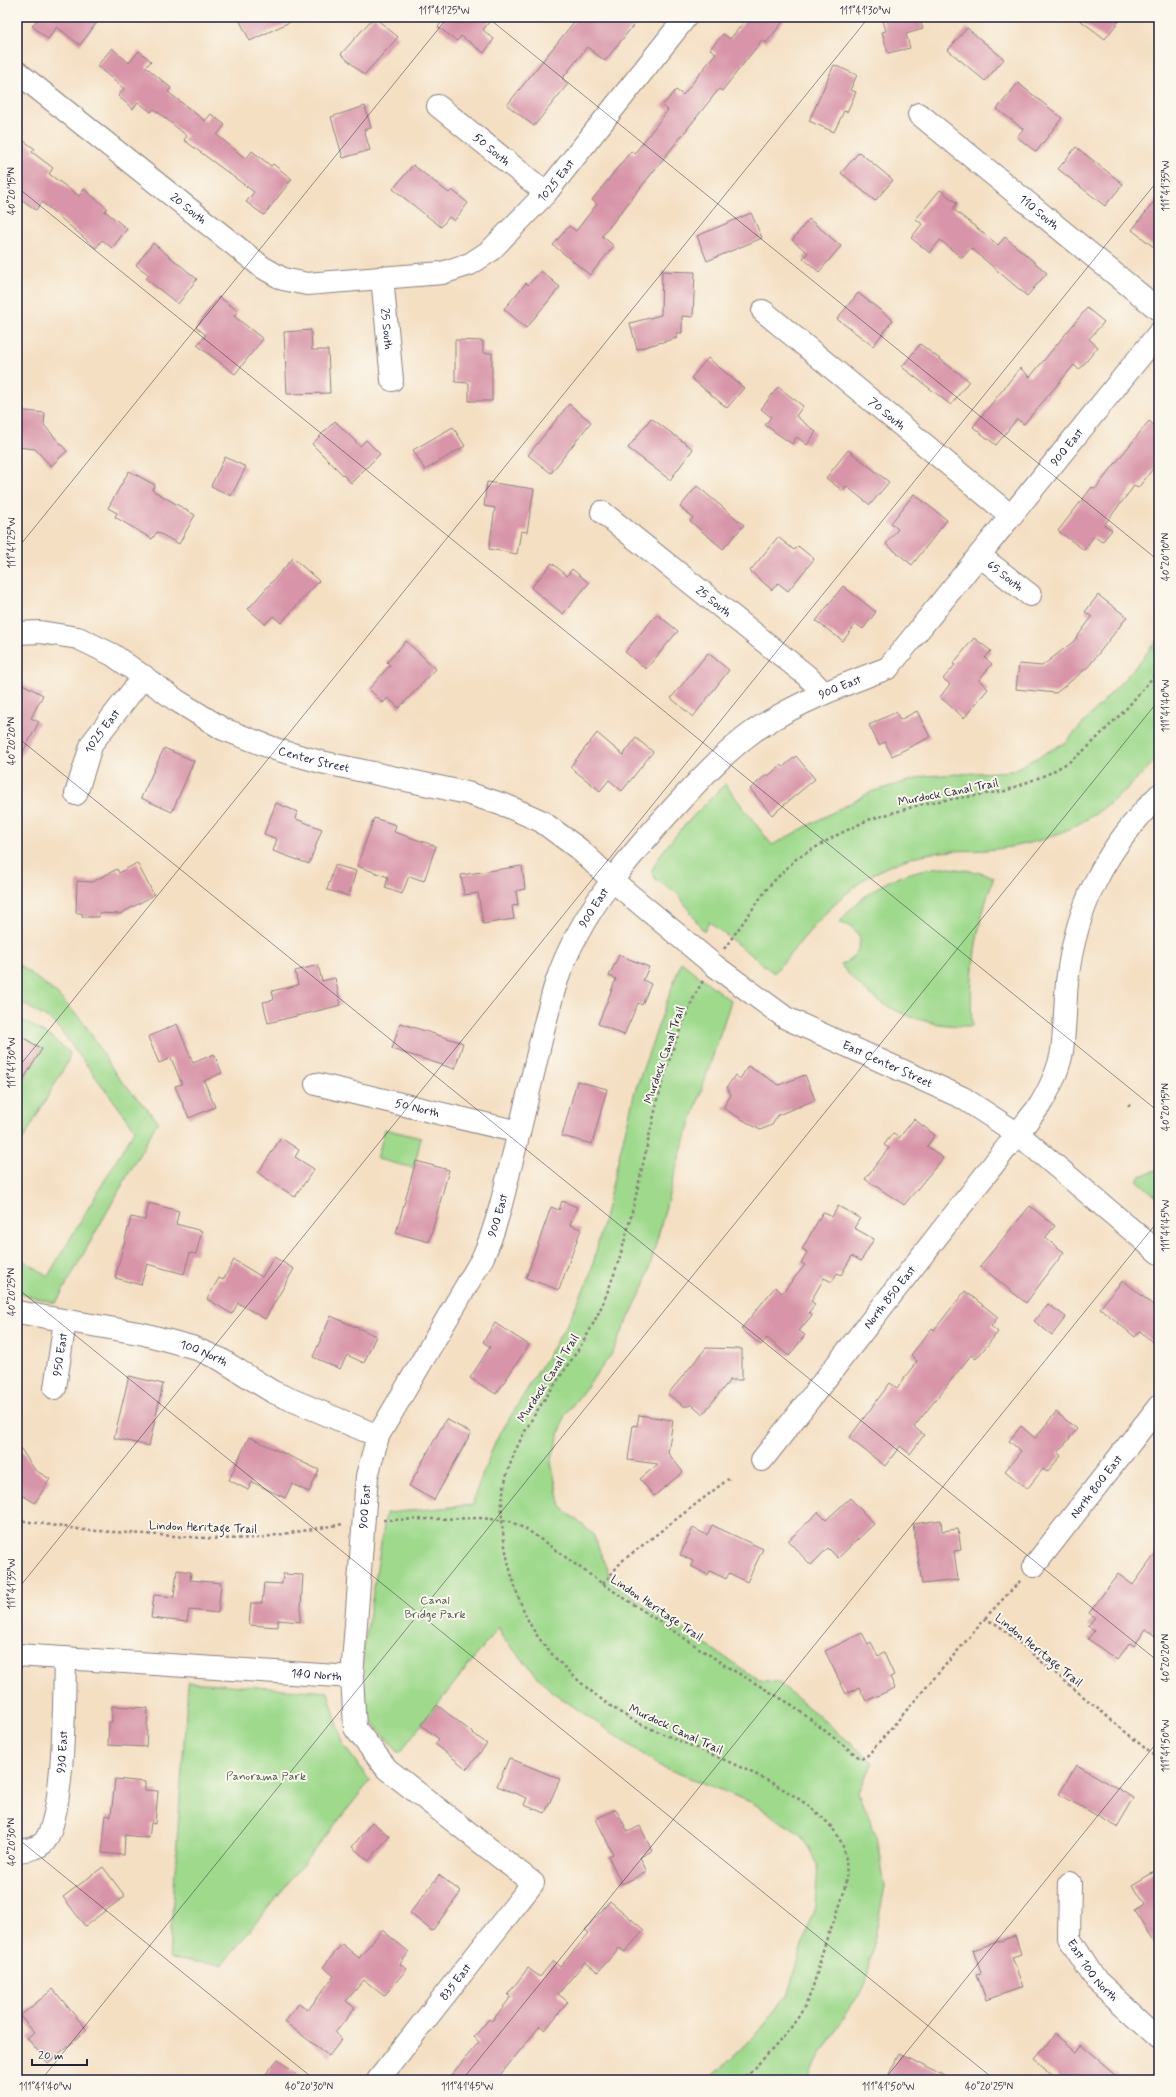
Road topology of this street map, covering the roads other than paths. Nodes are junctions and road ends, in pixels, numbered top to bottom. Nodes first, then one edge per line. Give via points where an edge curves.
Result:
1 (686, 17) edge
2 (17, 72) edge
3 (438, 106) dead end
4 (919, 114) dead end
5 (546, 193) junction
6 (382, 277) junction
7 (1159, 310) edge
8 (763, 311) dead end
9 (1159, 333) edge
10 (392, 380) dead end
11 (602, 512) dead end
12 (1011, 516) junction
13 (980, 556) junction
14 (1030, 595) dead end
15 (17, 633) edge
16 (144, 676) junction
17 (824, 693) junction
18 (76, 794) dead end
19 (1159, 795) edge
20 (613, 881) junction
21 (316, 1084) dead end
22 (519, 1132) junction
23 (1018, 1134) junction
24 (1159, 1253) edge
25 (17, 1312) edge
26 (65, 1321) junction
27 (55, 1388) dead end
28 (1159, 1406) edge
29 (378, 1436) junction
30 (762, 1460) dead end
31 (1034, 1566) road end
32 (17, 1656) edge
33 (65, 1658) junction
34 (352, 1677) junction
35 (17, 1851) edge
36 (1070, 1882) dead end
37 (533, 1883) joint
38 (1159, 2038) edge
39 (378, 2080) edge

1 - 5 street, 1025 East
2 - 6 street, 20 South via 262,267 283,279 307,284
3 - 5 street, 50 South
4 - 7 street, 110 South
5 - 6 street, 1025 East via 490,251 470,264 442,273
6 - 10 street, 25 South
8 - 12 street, 70 South
9 - 12 street, 900 East
11 - 17 street, 25 South via 806,675
12 - 13 street, 900 East
13 - 14 street, 65 South
13 - 17 street, 900 East via 888,668
15 - 16 street, Center Street via 40,632 78,638 112,655
16 - 18 street, 1025 East via 92,744
16 - 20 street, Center Street via 176,700 223,729 278,750 321,762 467,793 507,806 541,822 579,849
17 - 20 street, 900 East via 755,731 711,766 661,821
19 - 23 street, North 850 East via 1113,850 1088,894 1072,948 1062,1052 1057,1071 1040,1105
20 - 22 street, 900 East via 585,922 557,980
20 - 23 street, East Center Street via 715,966 786,1018 963,1098
21 - 22 street, 50 North
22 - 29 street, 900 East via 500,1210 482,1259
23 - 24 street, East Center Street
23 - 30 street, North 850 East
25 - 26 street, 100 North
26 - 27 street, 950 East
26 - 29 street, 100 North via 144,1334 192,1347 220,1359 273,1392
28 - 31 street, North 800 East
29 - 34 street, 900 East via 367,1476
32 - 33 street, 140 North
33 - 34 street, 140 North
33 - 35 street, 930 East via 54,1820 44,1842 29,1850
34 - 37 street, 140 North via 355,1728 387,1769
36 - 38 street, East 100 North via 1069,1938 1096,1980
37 - 39 street, 835 East

